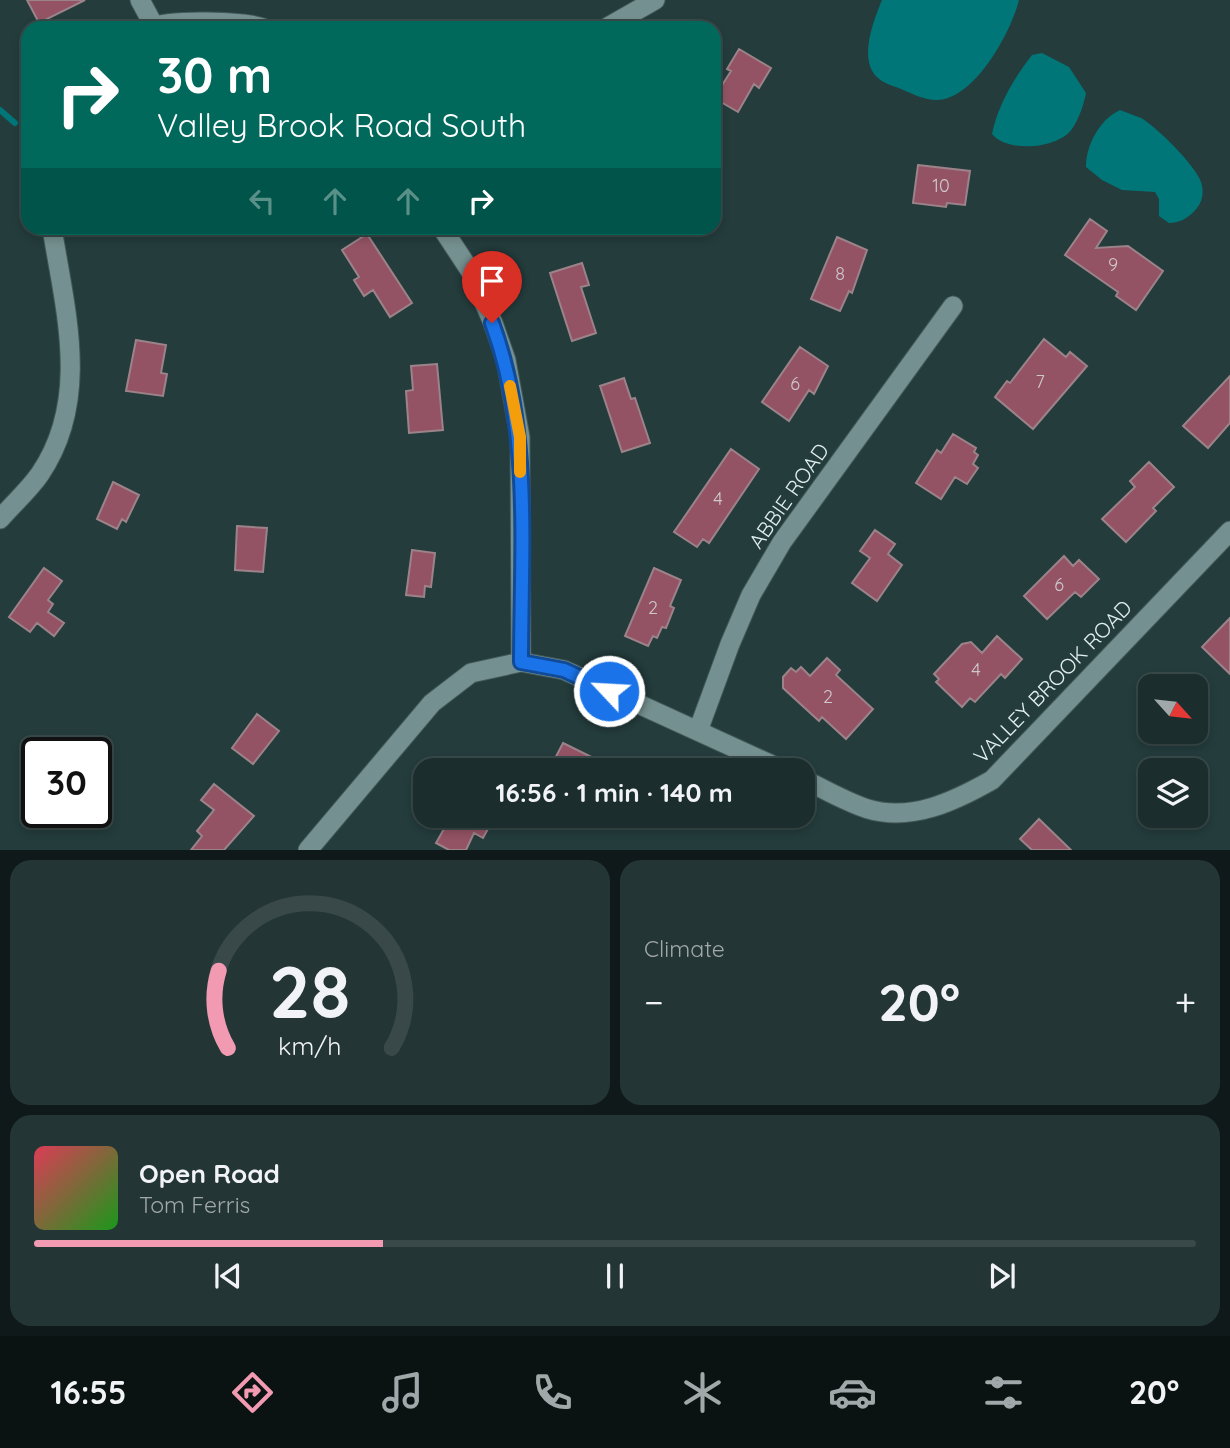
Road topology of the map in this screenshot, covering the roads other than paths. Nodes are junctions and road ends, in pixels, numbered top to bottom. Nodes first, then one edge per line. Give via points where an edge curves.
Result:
1 (141, 0) edge
2 (655, 0) edge
3 (150, 21) edge
4 (618, 21) edge
5 (53, 235) edge
6 (447, 235) edge
7 (953, 306) dead end
8 (0, 519) edge
9 (1230, 531) edge
10 (521, 662) junction
11 (698, 732) junction
12 (756, 758) edge
13 (815, 784) edge
14 (308, 849) edge

1 - 3 street
2 - 4 street
5 - 8 street via 67,306 72,378 64,426 40,475
6 - 10 street via 471,272 492,323 506,360 515,411 520,450
7 - 11 street, ABBIE ROAD via 782,542 751,595
9 - 13 street, VALLEY BROOK ROAD via 992,780 954,801 911,813 869,809
10 - 11 street via 564,670
10 - 14 street via 471,673 432,703
11 - 12 street

